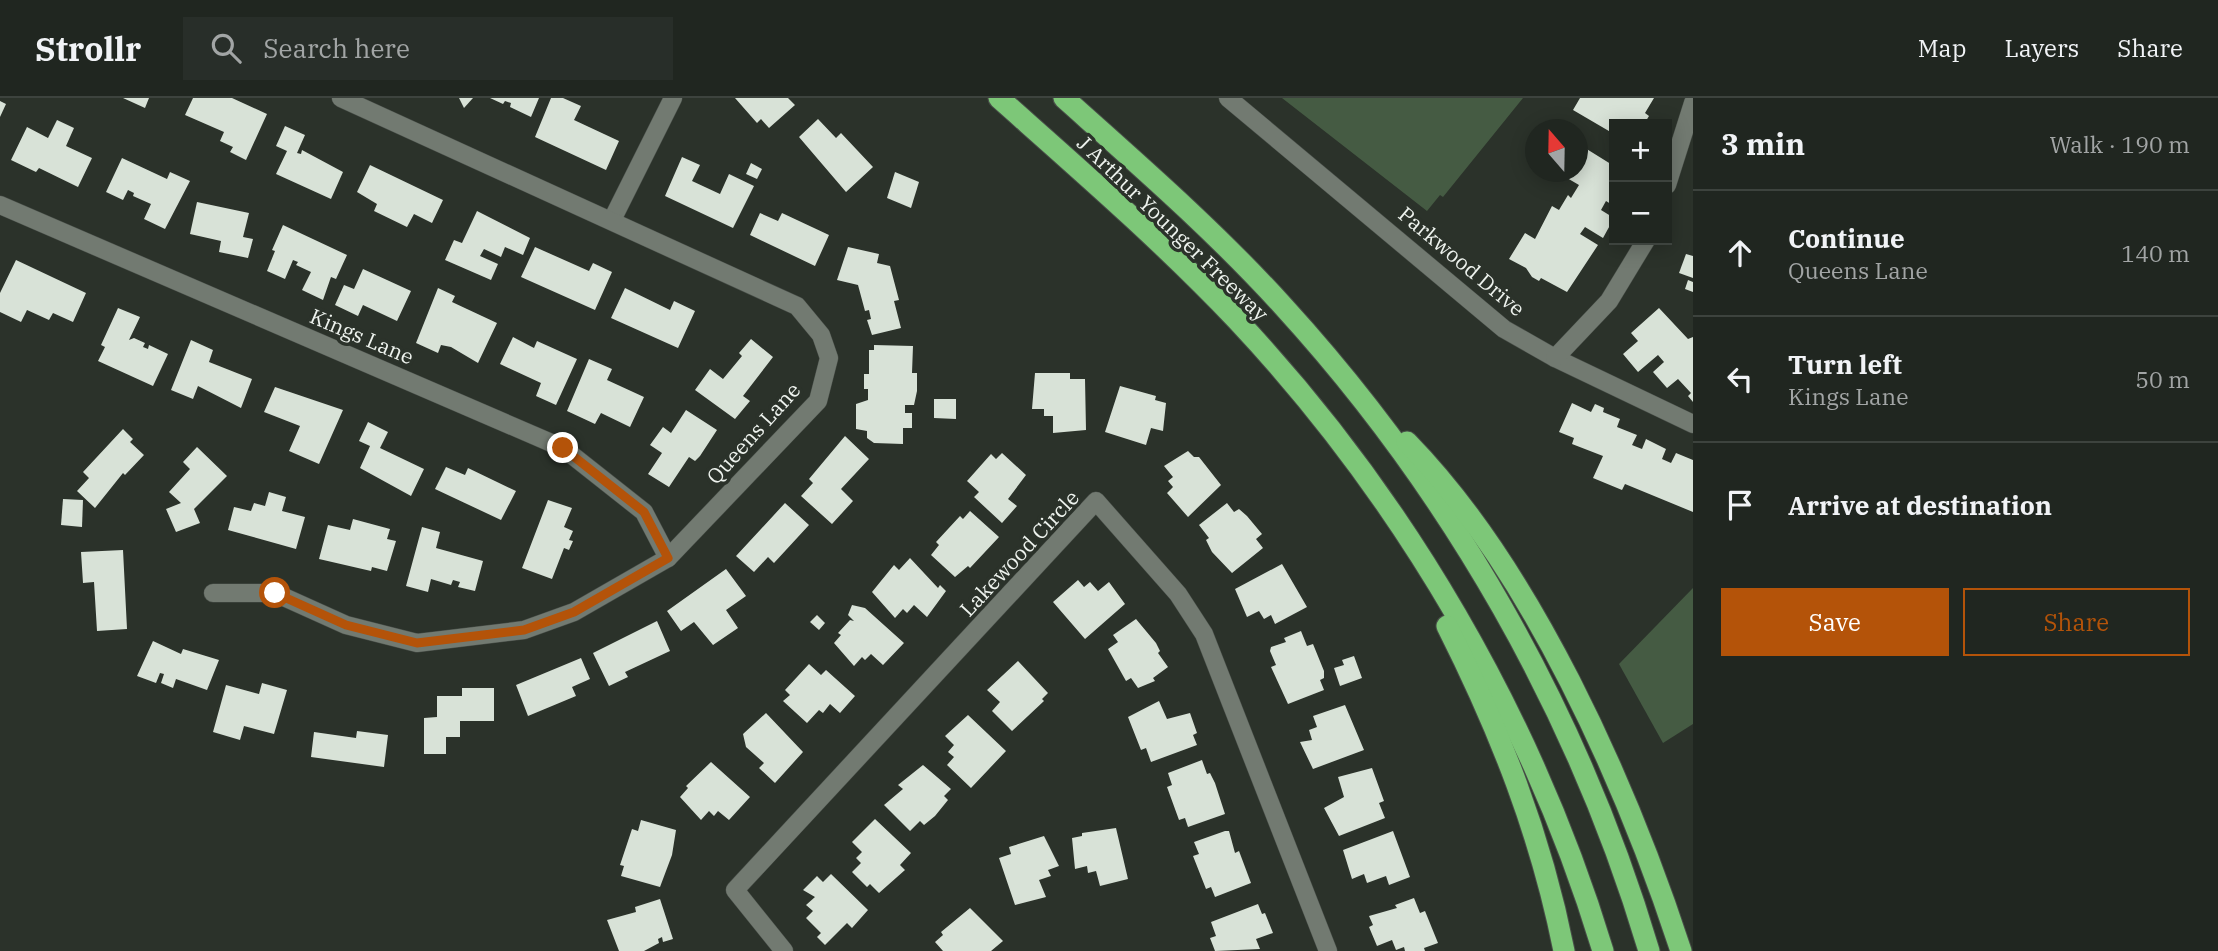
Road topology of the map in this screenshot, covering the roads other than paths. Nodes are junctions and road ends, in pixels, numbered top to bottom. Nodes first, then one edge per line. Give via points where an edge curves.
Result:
1 (341, 98) edge
2 (673, 98) edge
3 (983, 98) edge
4 (999, 98) edge
5 (1064, 98) edge
6 (1227, 98) edge
7 (1693, 103) edge
8 (1668, 182) edge
9 (1108, 195) junction
10 (0, 205) edge
11 (612, 220) junction
12 (1643, 245) edge
13 (1555, 358) junction
14 (1343, 376) junction
15 (1693, 424) edge
16 (1378, 494) junction
17 (668, 558) junction
18 (213, 593) dead end
19 (784, 951) edge
20 (1328, 951) edge
21 (1564, 951) edge
22 (1603, 951) edge
23 (1648, 951) edge
24 (1681, 951) edge

1 - 11 street, Queens Lane
2 - 11 street
3 - 9 highway
4 - 9 highway, J Arthur Younger Freeway
5 - 14 highway, J Arthur Younger Freeway via 1221,241
6 - 13 street, Parkwood Drive via 1504,329
7 - 8 street
9 - 16 highway, J Arthur Younger Freeway via 1267,353
10 - 17 street, Kings Lane via 563,448 644,512
11 - 17 street, Queens Lane via 797,306 821,335 829,358 818,401
12 - 13 street via 1609,301
13 - 15 street, Parkwood Drive
14 - 23 highway, J Arthur Younger Freeway via 1425,485 1520,640 1597,804
14 - 24 highway via 1447,485 1524,599 1620,791
16 - 21 highway via 1506,749 1538,843
16 - 22 highway, J Arthur Younger Freeway via 1452,607 1505,706 1560,829
17 - 18 street, Queens Lane via 574,612 524,630 417,643 346,625 275,593
19 - 20 street, Lakewood Circle via 735,890 1096,501 1178,594 1204,634

